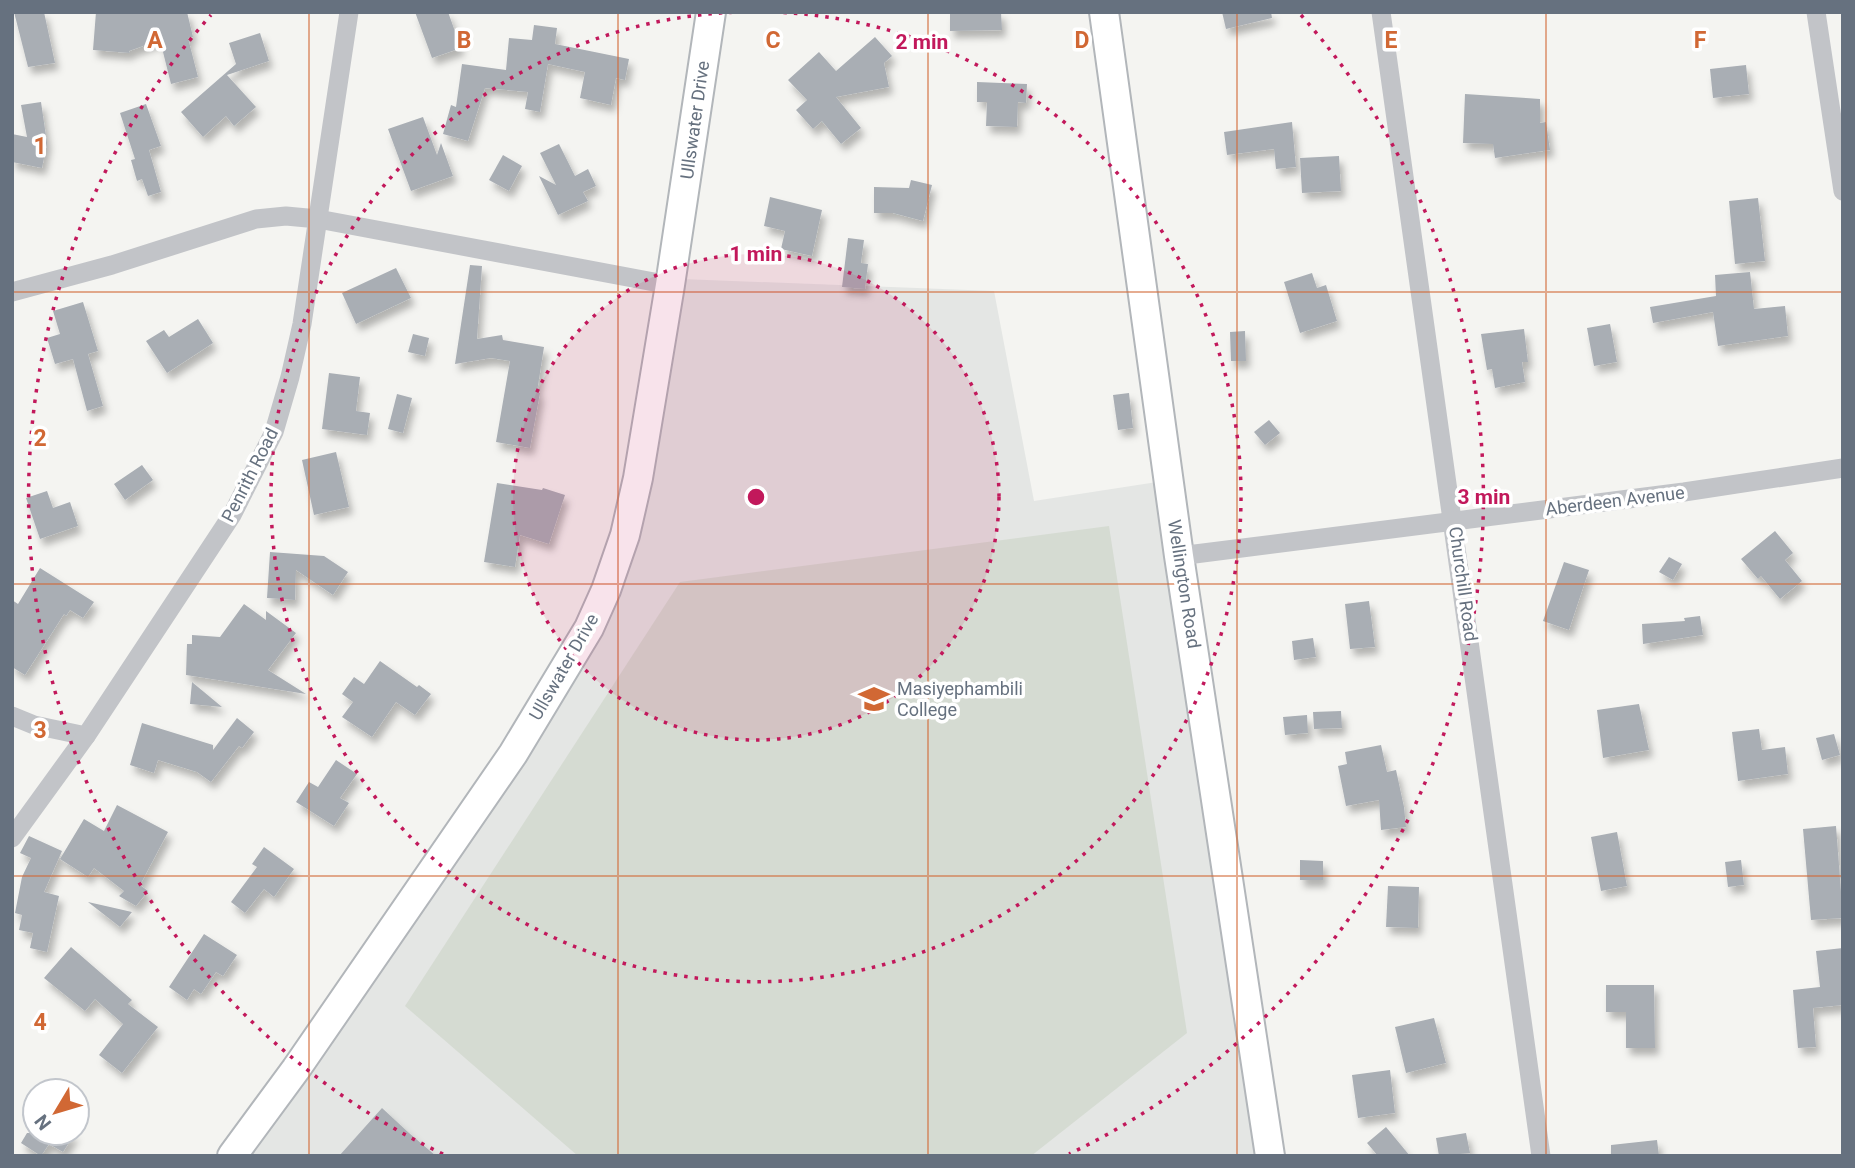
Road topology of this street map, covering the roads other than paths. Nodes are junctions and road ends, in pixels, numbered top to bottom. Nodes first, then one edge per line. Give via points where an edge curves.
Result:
1 (349, 12) edge
2 (710, 12) edge
3 (1104, 12) edge
4 (1381, 12) edge
5 (1816, 12) edge
6 (1843, 191) edge
7 (318, 219) junction
8 (670, 285) junction
9 (12, 292) edge
10 (1843, 468) edge
11 (1454, 522) junction
12 (1179, 556) junction
13 (12, 716) edge
14 (86, 736) junction
15 (12, 838) edge
16 (232, 1156) edge
17 (1270, 1156) edge
18 (1541, 1156) edge

1 - 7 street, Penrith Road
2 - 8 street, Ullswater Drive
3 - 12 street, Wellington Road
4 - 11 street, Churchill Road
5 - 6 street
7 - 8 street
7 - 9 street via 256,219
7 - 14 street, Penrith Road via 302,324 274,432 232,514
8 - 16 street, Ullswater Drive via 625,535 589,628 513,754
10 - 11 street, Aberdeen Avenue
11 - 12 street, Aberdeen Avenue
11 - 18 street, Churchill Road
12 - 17 street, Wellington Road
13 - 14 street
14 - 15 street, Penrith Road

